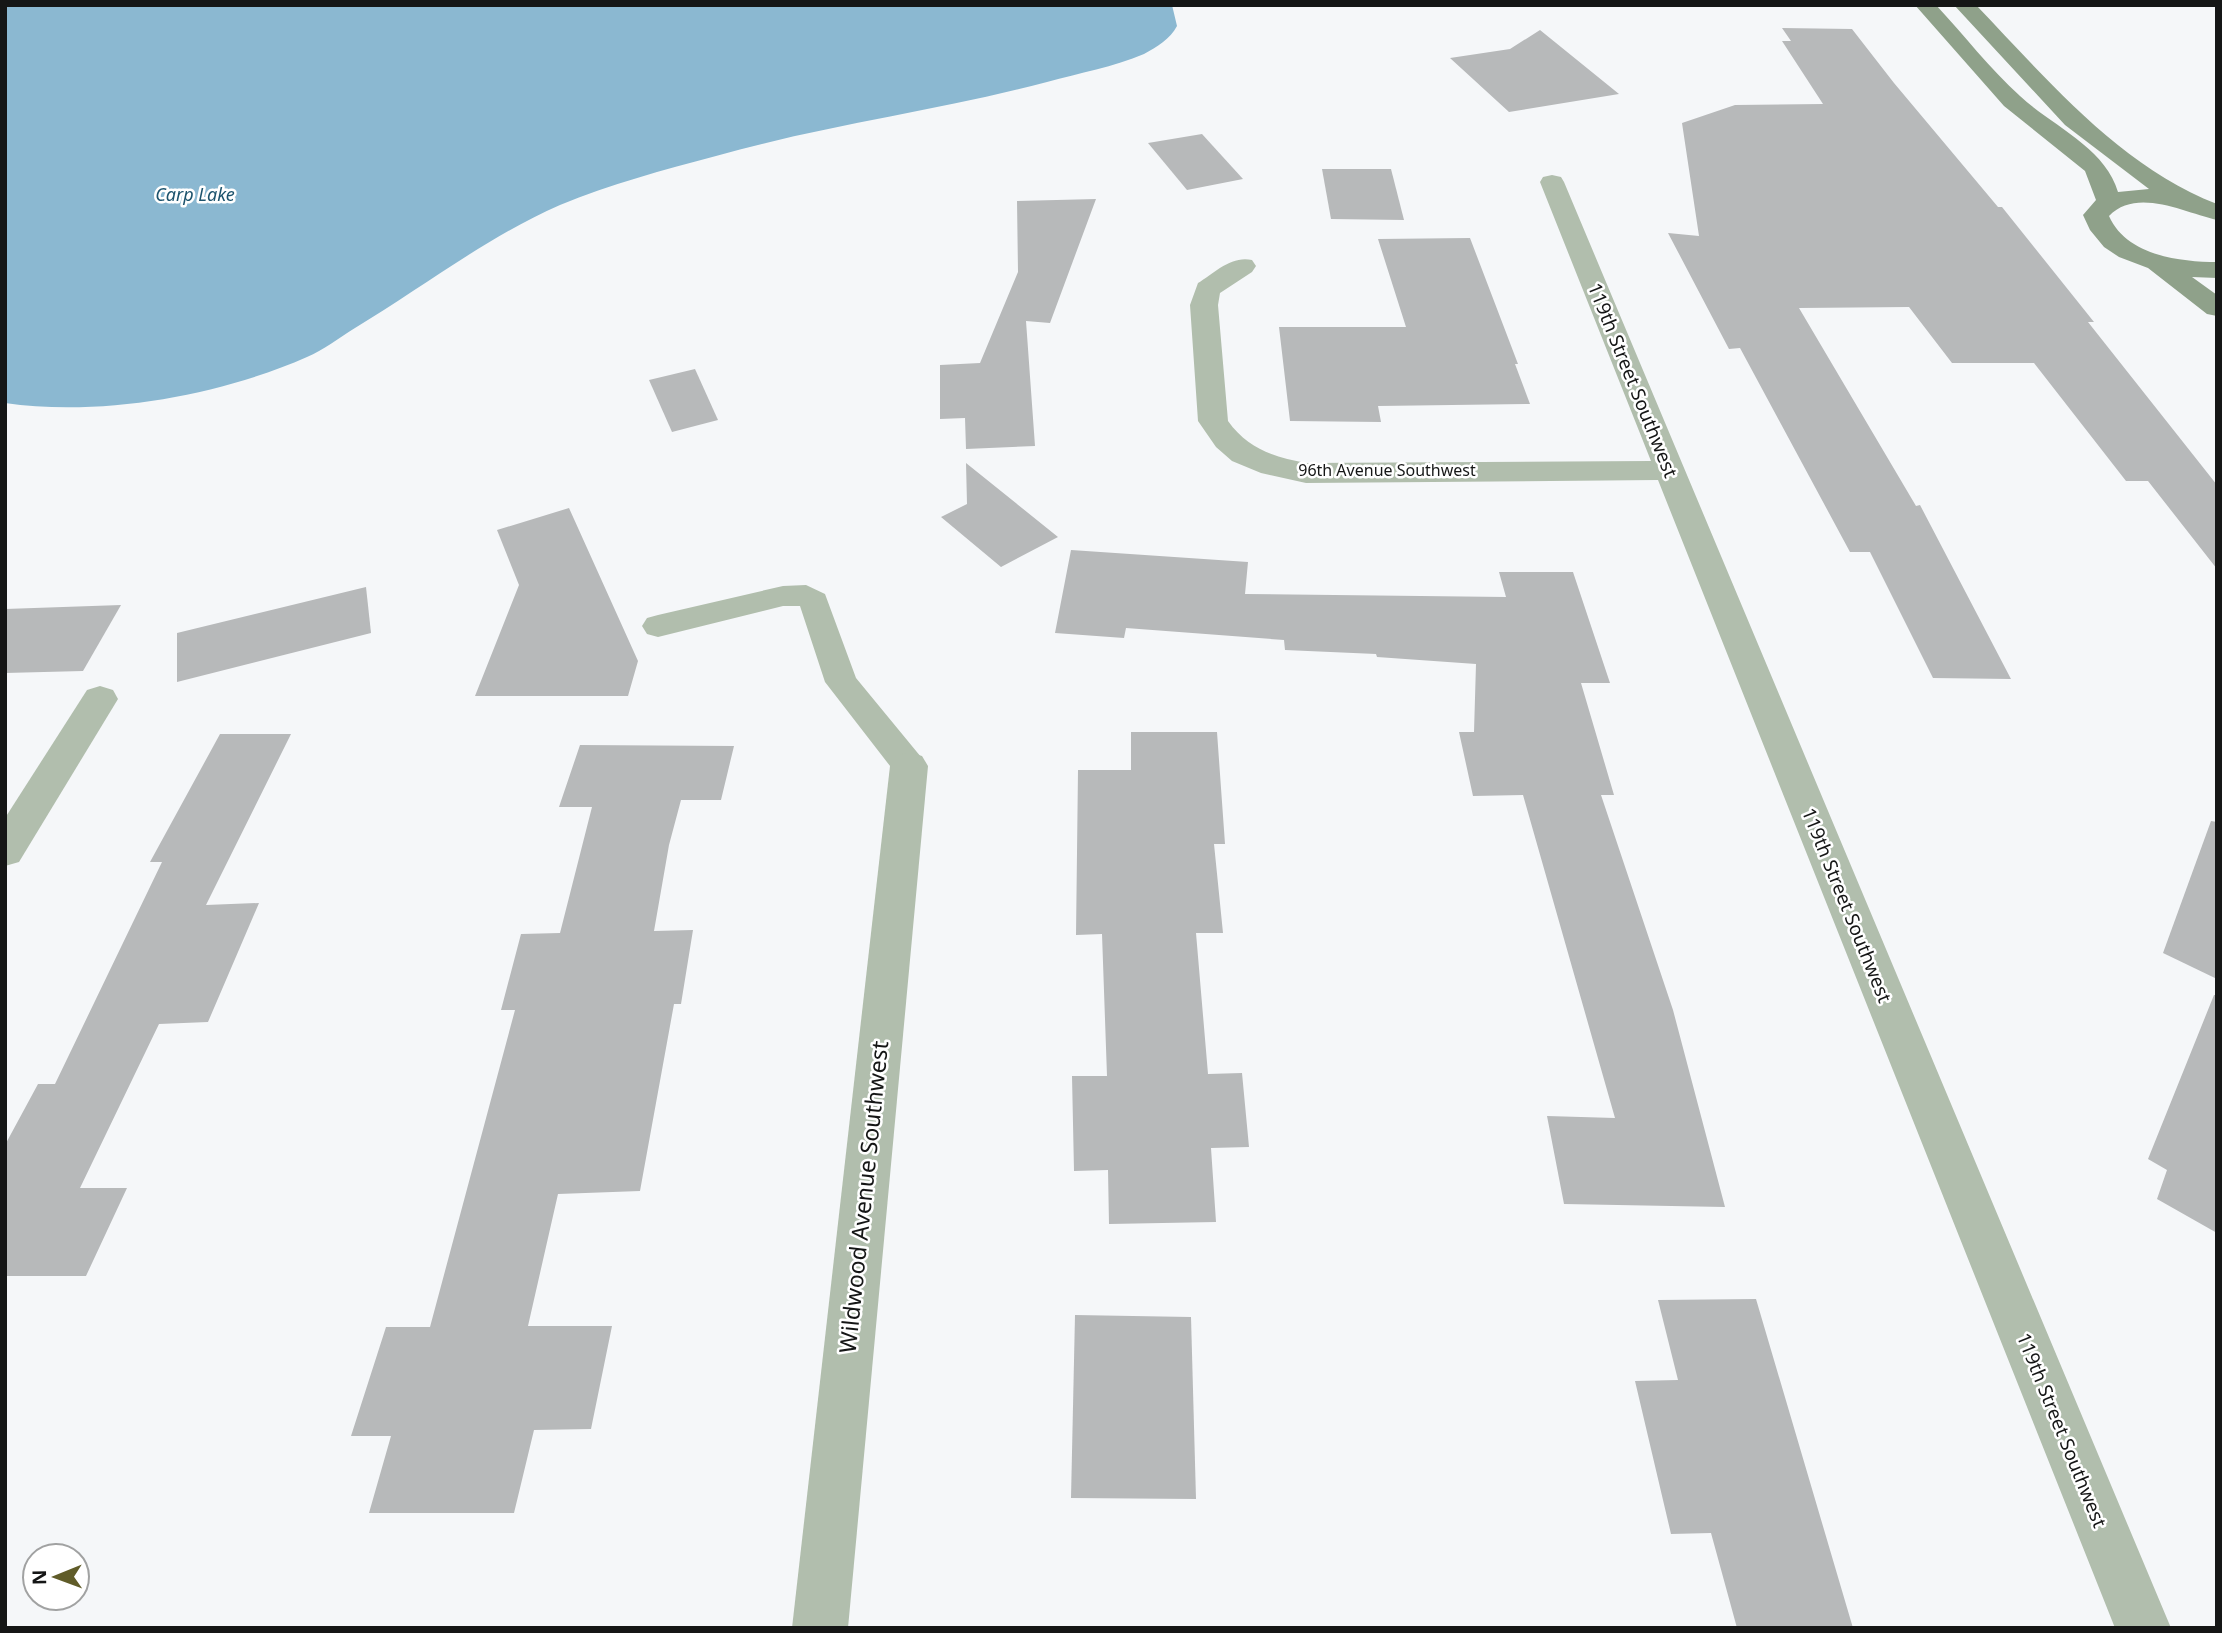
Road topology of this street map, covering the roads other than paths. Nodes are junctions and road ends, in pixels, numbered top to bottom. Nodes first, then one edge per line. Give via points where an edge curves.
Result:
1 (1925, 5) edge
2 (1964, 5) edge
3 (1552, 182) dead end
4 (2109, 202) junction
5 (2186, 202) junction
6 (2215, 212) edge
7 (2153, 261) junction
8 (1243, 266) dead end
9 (2217, 270) edge
10 (2217, 308) edge
11 (1670, 470) junction
12 (657, 626) dead end
13 (100, 699) dead end
14 (909, 766) joint
15 (5, 851) edge
16 (820, 1628) edge
17 (2143, 1628) edge

1 - 4 main road via 2012,101 2094,166
2 - 5 main road via 2073,120
3 - 11 street, 119th Street Southwest
4 - 5 main road via 2136,196
4 - 7 main road via 2096,215 2098,227 2110,240
5 - 6 main road
7 - 9 main road
7 - 10 main road
8 - 11 street, 96th Avenue Southwest via 1207,289 1204,305 1213,421 1243,454 1272,466 1307,472
11 - 17 street, 119th Street Southwest
12 - 14 lane via 783,596 806,595 814,601 841,682
13 - 15 street
14 - 16 street, Wildwood Avenue Southwest

